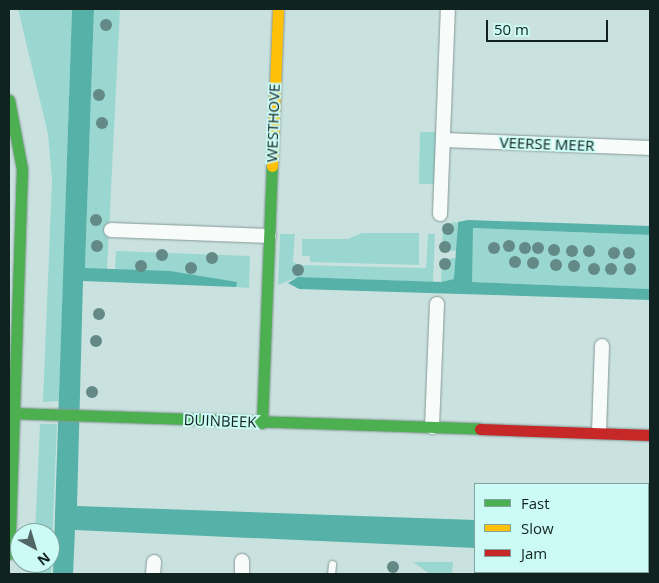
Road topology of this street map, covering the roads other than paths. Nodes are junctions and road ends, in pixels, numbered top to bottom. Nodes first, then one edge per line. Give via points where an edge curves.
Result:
1 (278, 9) edge
2 (448, 9) edge
3 (9, 100) edge
4 (445, 140) junction
5 (650, 148) edge
6 (440, 214) dead end
7 (111, 230) dead end
8 (269, 236) junction
9 (437, 304) dead end
10 (602, 346) dead end
11 (12, 414) edge
12 (262, 423) junction
13 (432, 427) junction
14 (599, 432) junction
15 (650, 435) edge
16 (9, 554) edge
17 (332, 564) dead end
18 (331, 574) edge

1 - 8 street, WESTHOVE
2 - 4 street
3 - 11 street via 22,169
4 - 5 street, VEERSE MEER
4 - 6 street
7 - 8 street
8 - 12 street, WESTHOVE
9 - 13 street
10 - 14 street
11 - 12 street, DUINBEEK
11 - 16 street
12 - 13 street, DUINBEEK
13 - 14 street, DUINBEEK
14 - 15 street, DUINBEEK
17 - 18 lane

